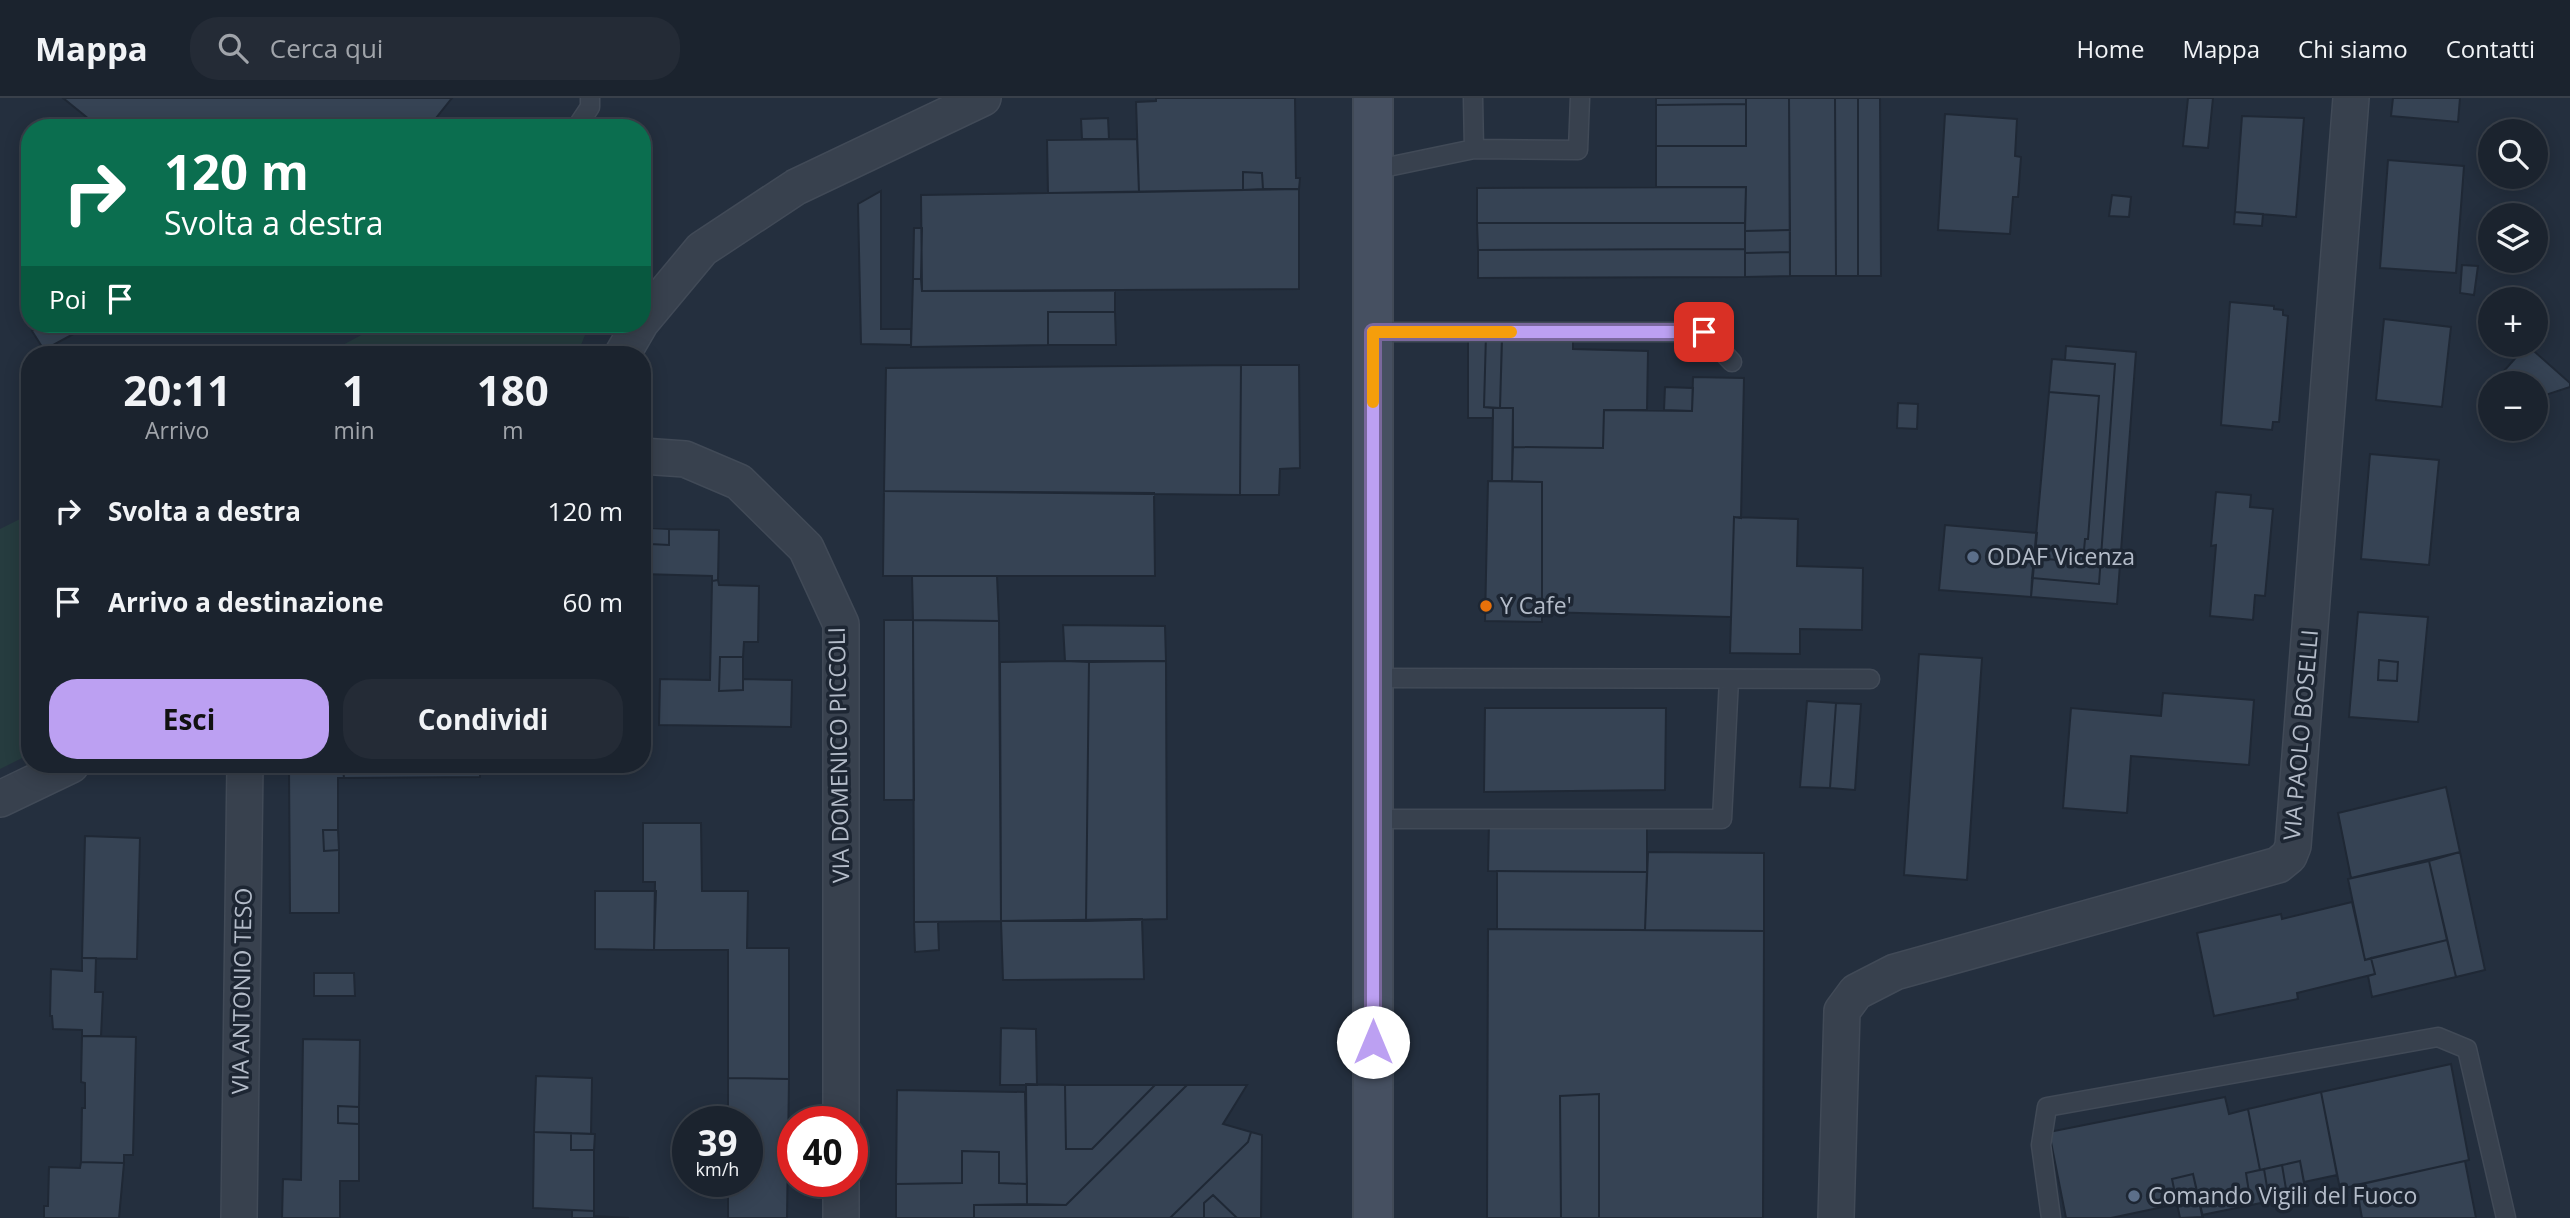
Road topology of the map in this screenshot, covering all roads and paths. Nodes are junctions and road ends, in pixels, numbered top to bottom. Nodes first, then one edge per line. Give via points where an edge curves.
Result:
1 (590, 98) edge
2 (983, 98) edge
3 (1373, 98) edge
4 (1473, 98) edge
5 (1580, 98) edge
6 (2351, 98) edge
7 (582, 119) edge
8 (1474, 149) junction
9 (1373, 170) junction
10 (651, 304) edge
11 (1373, 332) junction
12 (1732, 362) dead end
13 (651, 457) edge
14 (1373, 678) junction
15 (1729, 679) junction
16 (1870, 680) dead end
17 (54, 773) edge
18 (245, 773) edge
19 (0, 799) edge
20 (1373, 819) junction
21 (841, 1106) edge
22 (841, 1197) edge
23 (239, 1218) edge
24 (841, 1218) edge
25 (1373, 1218) edge
26 (1836, 1218) edge
27 (2051, 1218) edge
28 (2506, 1218) edge

1 - 7 lane
2 - 10 street via 796,187 702,249
3 - 9 street
4 - 8 lane
5 - 8 lane via 1577,150
6 - 26 street, VIA PAOLO BOSELLI via 2289,856 2278,865 1895,972 1856,992 1842,1011
8 - 9 lane
9 - 11 street
11 - 12 lane via 1704,332
11 - 14 street
13 - 21 street, VIA DOMENICO PICCOLI via 685,459 739,482 806,548 841,624
14 - 15 lane
14 - 20 street
15 - 16 lane
15 - 20 lane via 1722,819
17 - 19 street
18 - 23 street, VIA ANTONIO TESO
20 - 25 street
22 - 24 street
27 - 28 lane via 2041,1145 2047,1107 2438,1037 2467,1049

